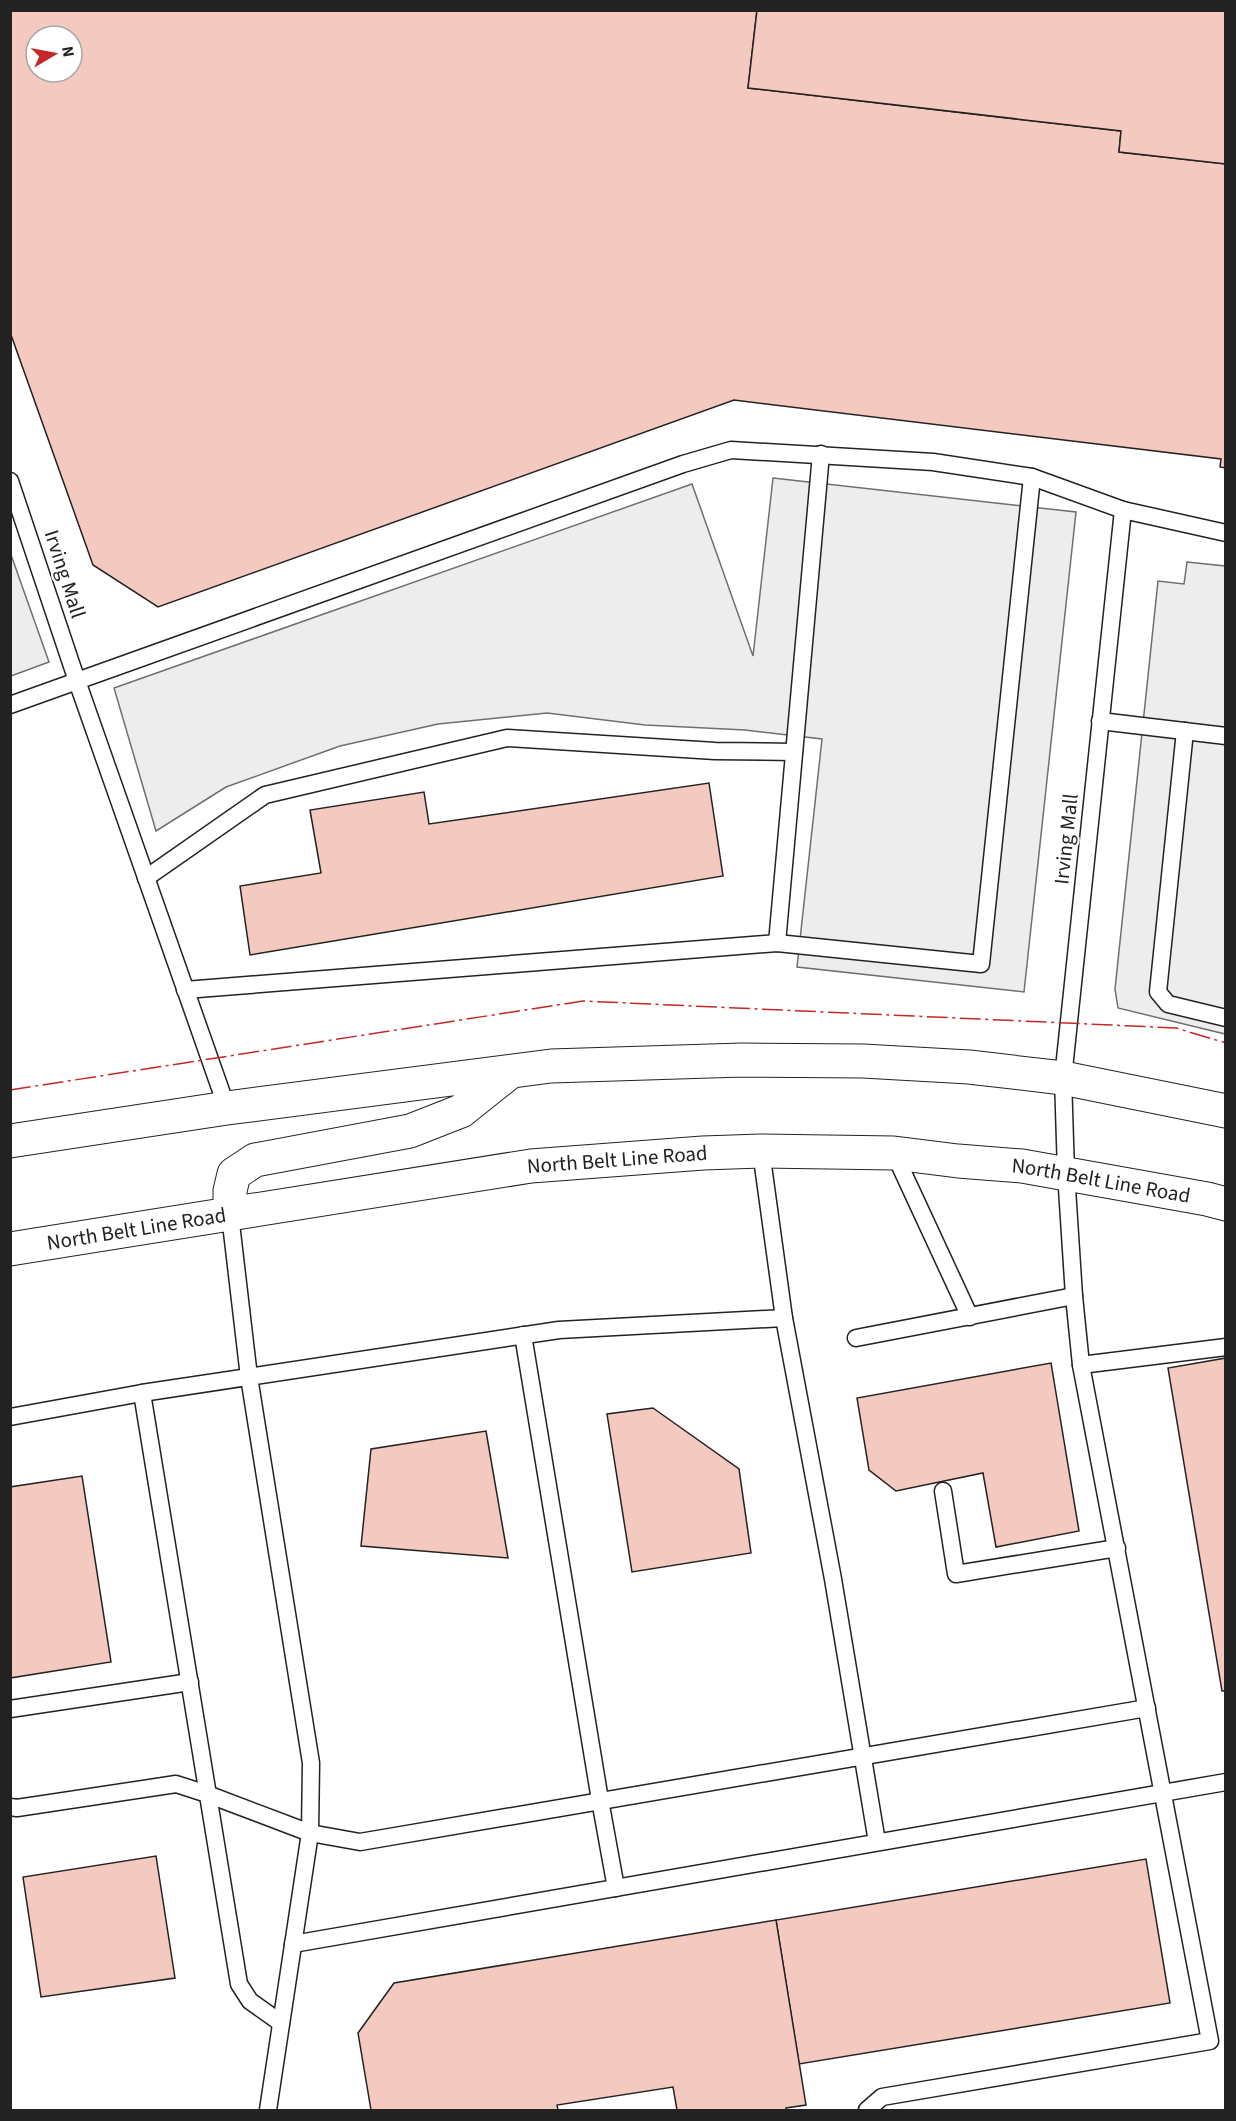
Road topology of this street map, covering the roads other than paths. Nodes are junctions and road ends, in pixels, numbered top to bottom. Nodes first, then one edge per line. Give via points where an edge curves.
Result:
1 (821, 454) junction
2 (1032, 477) junction
3 (10, 481) edge
4 (1123, 510) junction
5 (1226, 533) edge
6 (77, 681) junction
7 (10, 705) edge
8 (1100, 721) junction
9 (1185, 731) junction
10 (1226, 736) edge
11 (794, 752) junction
12 (146, 879) junction
13 (777, 943) junction
14 (185, 990) junction
15 (1226, 1018) edge
16 (510, 1072) junction
17 (1063, 1078) junction
18 (227, 1108) junction
19 (1226, 1111) edge
20 (10, 1141) edge
21 (760, 1151) junction
22 (894, 1153) junction
23 (1066, 1173) junction
24 (1226, 1204) edge
25 (230, 1215) junction
26 (10, 1249) edge
27 (1074, 1296) junction
28 (970, 1317) junction
29 (784, 1318) junction
30 (523, 1335) junction
31 (856, 1338) dead end
32 (1226, 1347) edge
33 (1081, 1365) junction
34 (249, 1377) junction
35 (142, 1393) junction
36 (10, 1418) edge
37 (943, 1491) dead end
38 (1117, 1548) junction
39 (190, 1682) junction
40 (1147, 1708) junction
41 (10, 1709) edge
42 (862, 1756) junction
43 (1226, 1782) edge
44 (1163, 1792) junction
45 (207, 1794) junction
46 (600, 1800) junction
47 (10, 1807) edge
48 (309, 1833) junction
49 (877, 1842) junction
50 (616, 1888) junction
51 (293, 1944) junction
52 (281, 2023) junction
53 (268, 2110) edge
54 (867, 2110) edge

1 - 2 lane via 933,462
1 - 6 lane via 731,450 682,464
1 - 11 lane
2 - 4 lane
2 - 13 lane via 981,964
3 - 6 lane, Irving Mall
4 - 5 lane
4 - 8 lane, Irving Mall
6 - 7 lane
6 - 12 lane, Irving Mall
8 - 9 lane
8 - 17 lane, Irving Mall
9 - 10 lane
9 - 15 lane via 1158,992 1168,1004
11 - 12 lane via 507,738 264,795
11 - 13 lane
12 - 14 lane, Irving Mall
13 - 14 lane
14 - 18 lane, Irving Mall
16 - 17 main road via 551,1066 742,1060 863,1061
16 - 18 main road
16 - 25 main road via 461,1111 410,1131 255,1160 234,1174
17 - 19 main road
17 - 23 lane, Irving Mall
18 - 20 main road
21 - 22 main road, North Belt Line Road
21 - 25 main road, North Belt Line Road via 531,1166
21 - 29 lane
22 - 23 main road, North Belt Line Road
22 - 28 lane
23 - 24 main road, North Belt Line Road
23 - 27 lane, Irving Mall
25 - 26 main road, North Belt Line Road
25 - 34 lane
27 - 28 lane
27 - 33 lane, Irving Mall
28 - 31 lane
29 - 30 lane
29 - 42 lane
30 - 34 lane
30 - 46 lane
32 - 33 lane
33 - 38 lane, Irving Mall
34 - 35 lane
34 - 48 lane via 311,1763
35 - 36 lane
35 - 39 lane
37 - 38 lane via 957,1574
38 - 40 lane, Irving Mall
39 - 41 lane
39 - 45 lane
40 - 42 lane
40 - 44 lane, Irving Mall
42 - 46 lane
42 - 49 lane
43 - 44 lane
44 - 49 lane
44 - 54 lane, Irving Mall via 1210,2041 882,2097
45 - 47 lane via 176,1784
45 - 48 lane
45 - 52 lane via 239,1984 250,2001
46 - 48 lane via 360,1842
46 - 50 lane
48 - 51 lane
49 - 50 lane
50 - 51 lane
51 - 52 lane
52 - 53 lane

